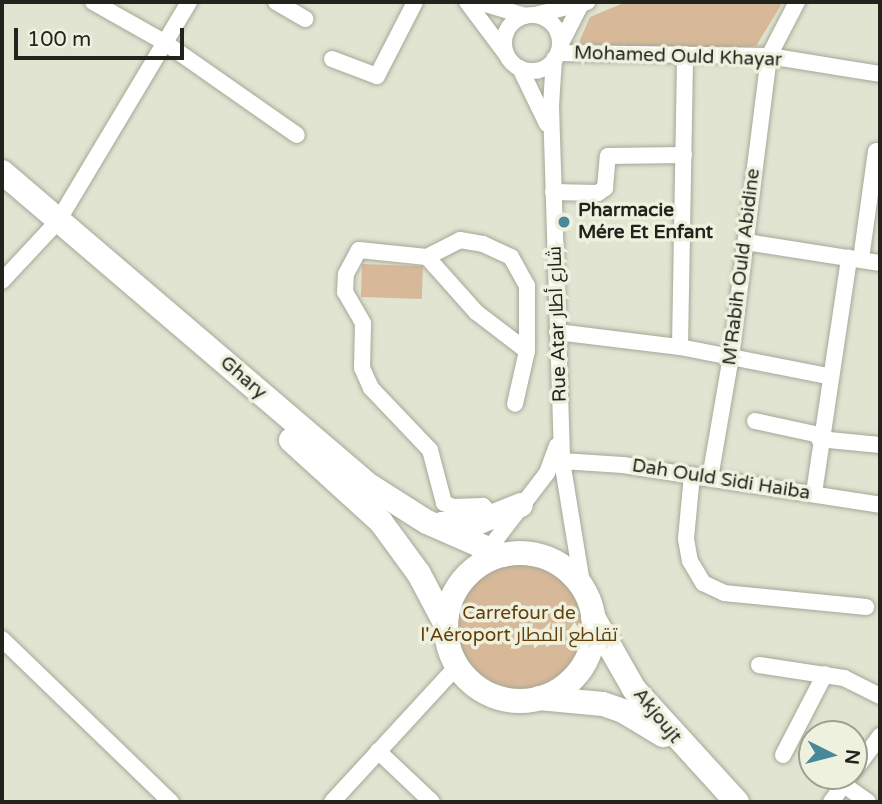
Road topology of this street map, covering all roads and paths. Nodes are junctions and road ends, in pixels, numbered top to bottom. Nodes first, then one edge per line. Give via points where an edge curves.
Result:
1 (93, 2) edge
2 (188, 2) edge
3 (276, 2) edge
4 (415, 2) edge
5 (478, 2) edge
6 (797, 2) edge
7 (584, 3) edge
8 (530, 15) junction
9 (305, 19) dead end
10 (164, 42) junction
11 (557, 53) junction
12 (506, 54) junction
13 (685, 54) junction
14 (769, 56) junction
15 (332, 59) dead end
16 (520, 68) junction
17 (880, 74) edge
18 (297, 135) dead end
19 (552, 136) junction
20 (876, 151) dead end
21 (684, 155) junction
22 (2, 172) edge
23 (554, 192) junction
24 (2, 194) edge
25 (53, 227) junction
26 (746, 242) junction
27 (427, 257) junction
28 (855, 259) junction
29 (880, 263) edge
30 (2, 281) edge
31 (557, 332) junction
32 (180, 333) junction
33 (680, 347) junction
34 (527, 351) junction
35 (731, 357) junction
36 (828, 376) junction
37 (515, 404) dead end
38 (755, 421) dead end
39 (562, 427) junction
40 (819, 437) junction
41 (880, 445) edge
42 (562, 461) junction
43 (692, 475) junction
44 (710, 478) junction
45 (814, 494) junction
46 (522, 505) junction
47 (880, 505) edge
48 (494, 517) junction
49 (427, 522) junction
50 (495, 551) junction
51 (583, 589) junction
52 (866, 607) dead end
53 (593, 617) junction
54 (446, 625) junction
55 (2, 639) edge
56 (759, 665) dead end
57 (457, 666) junction
58 (825, 674) junction
59 (880, 696) edge
60 (538, 698) junction
61 (880, 736) edge
62 (685, 750) junction
63 (377, 751) junction
64 (868, 752) edge
65 (783, 755) dead end
66 (171, 802) edge
67 (331, 802) edge
68 (432, 802) edge
69 (737, 802) edge

1 - 10 street
2 - 10 street
3 - 9 street
4 - 15 street via 377,76
5 - 8 street
5 - 12 street
6 - 14 street
7 - 8 street
7 - 11 street
8 - 11 street via 553,25
8 - 12 street via 505,35
10 - 18 street
10 - 25 street
11 - 13 street, Mohamed Ould Khayar
11 - 16 street via 539,70
11 - 19 street, Rue Atar شارع أطار
12 - 16 street
13 - 14 street, Mohamed Ould Khayar
13 - 21 street
14 - 17 street, Mohamed Ould Khayar
14 - 26 street, M'Rabih Ould Abidine
16 - 19 street, Rue Atar شارع أطار
19 - 23 street, Rue Atar شارع أطار
20 - 28 street
21 - 23 street via 608,156 605,188 598,193
21 - 33 street
22 - 25 highway, Ghary
23 - 31 street, Rue Atar شارع أطار
24 - 25 highway, Ghary
25 - 30 street
25 - 32 highway, Ghary
26 - 28 street
26 - 35 street, M'Rabih Ould Abidine
27 - 34 street via 476,312
27 - 34 street via 460,240 511,257 527,286
27 - 48 street via 359,250 346,274 345,292 363,323 362,369 371,388 429,450 444,503 483,506
28 - 29 street
28 - 36 street
31 - 33 street
31 - 39 street, Rue Atar شارع أطار
32 - 49 highway, Ghary via 370,486
32 - 54 highway, Ghary via 381,522 419,575
33 - 35 street
34 - 37 street
35 - 36 street
35 - 44 street, M'Rabih Ould Abidine
36 - 40 street
38 - 40 street
39 - 42 street, Rue Atar شارع أطار
39 - 46 street, Rue Atar شارع أطار via 547,473
40 - 41 street
40 - 45 street
42 - 43 street, Dah Ould Sidi Haiba
42 - 51 street, Rue Atar شارع أطار
43 - 44 street, Dah Ould Sidi Haiba
43 - 52 street via 686,539 703,583 724,593
44 - 45 street, Dah Ould Sidi Haiba
45 - 47 street, Dah Ould Sidi Haiba
46 - 48 highway
46 - 50 street, Rue Atar شارع أطار
48 - 49 highway via 459,525
49 - 50 highway, Ghary
50 - 51 highway via 548,558
50 - 54 highway via 454,594
51 - 53 highway
53 - 60 highway via 585,661 565,685
53 - 62 highway, Akjoujt via 618,666
54 - 57 highway
55 - 66 street
56 - 58 street
57 - 60 highway via 469,680 497,697
57 - 63 street
58 - 59 street
58 - 65 street
60 - 62 highway, Akjoujt via 623,711
61 - 64 street
62 - 69 highway
63 - 67 street
63 - 68 street

